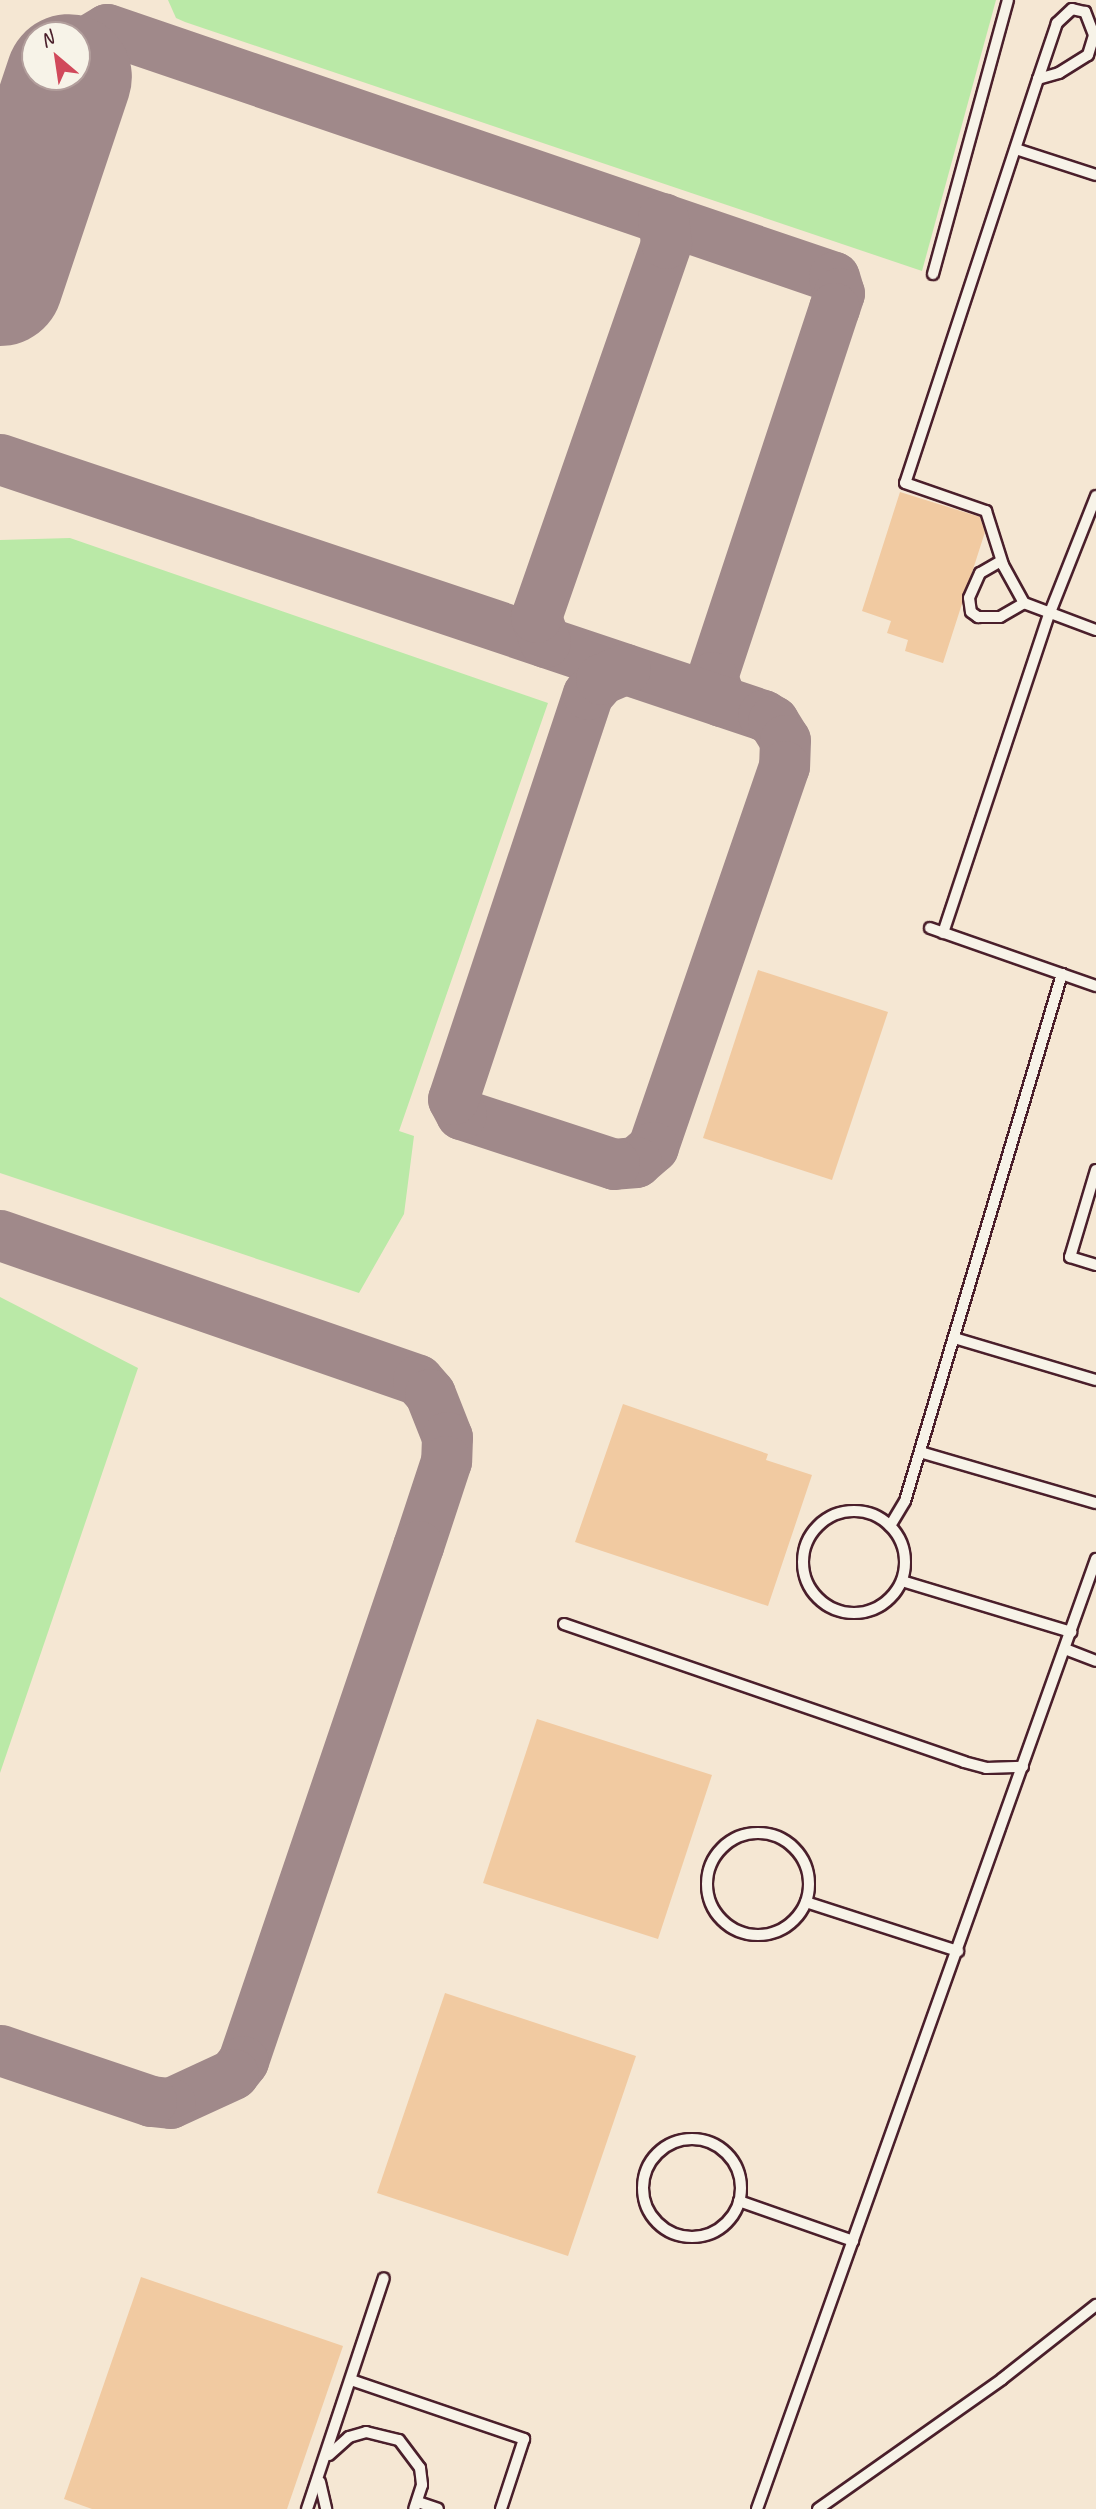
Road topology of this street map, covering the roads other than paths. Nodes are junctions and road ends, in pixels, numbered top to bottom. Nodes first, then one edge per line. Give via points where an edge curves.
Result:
1 (1008, 0) edge
2 (1038, 79) junction
3 (1016, 149) junction
4 (1096, 175) edge
5 (933, 274) dead end
6 (1096, 496) edge
7 (1001, 561) junction
8 (1024, 603) junction
9 (1049, 615) junction
10 (1096, 630) edge
11 (930, 928) dead end
12 (943, 933) junction
13 (1062, 974) junction
14 (1096, 986) edge
15 (1096, 1170) edge
16 (1096, 1265) edge
17 (954, 1338) junction
18 (1096, 1380) edge
19 (920, 1452) junction
20 (1096, 1503) edge
21 (890, 1526) junction
22 (1096, 1559) edge
23 (902, 1581) junction
24 (564, 1624) dead end
25 (1071, 1632) junction
26 (1065, 1649) junction
27 (1096, 1661) edge
28 (1023, 1767) junction
29 (806, 1902) junction
30 (957, 1951) junction
31 (739, 2201) junction
32 (853, 2241) junction
33 (384, 2278) dead end
34 (1096, 2305) edge
35 (351, 2380) junction
36 (324, 2461) junction
37 (416, 2506) edge
38 (307, 2509) edge
39 (326, 2509) edge
40 (438, 2509) edge
41 (501, 2509) edge
42 (757, 2509) edge
43 (818, 2509) edge

1 - 5 lane
2 - 2 lane via 1063,15 1072,9 1085,12 1094,35 1088,55 1059,74
2 - 3 lane
3 - 4 lane
3 - 7 lane via 905,483 986,511
6 - 9 lane
7 - 8 lane
7 - 8 lane via 980,573 970,598 971,612 978,617 1000,617
8 - 9 lane
9 - 10 lane
9 - 12 lane
11 - 12 lane
12 - 13 lane
13 - 14 lane
13 - 17 lane
15 - 16 lane via 1070,1256
17 - 18 lane
17 - 19 lane
19 - 20 lane
19 - 21 lane via 905,1501
21 - 23 lane via 903,1546
21 - 23 lane via 866,1512 832,1516 808,1540 803,1572 819,1600 849,1613 880,1605
22 - 25 lane
23 - 25 lane
24 - 28 lane via 964,1762 986,1768
25 - 26 lane
26 - 27 lane
26 - 28 lane
28 - 30 lane
29 - 29 lane via 797,1917 770,1933 737,1930 723,1922 708,1894 712,1861 737,1837 754,1833 779,1837 799,1853 807,1868
29 - 30 lane
30 - 32 lane
31 - 31 lane via 732,2216 707,2235 676,2235 651,2216 644,2201 646,2170 661,2151 683,2140 715,2145 737,2169
31 - 32 lane
32 - 42 lane
33 - 35 lane
34 - 43 lane via 1002,2379
35 - 36 lane
35 - 41 lane via 524,2439
36 - 37 lane via 349,2437 383,2434 412,2452 422,2485
36 - 38 lane
36 - 39 lane via 320,2493
37 - 40 lane

